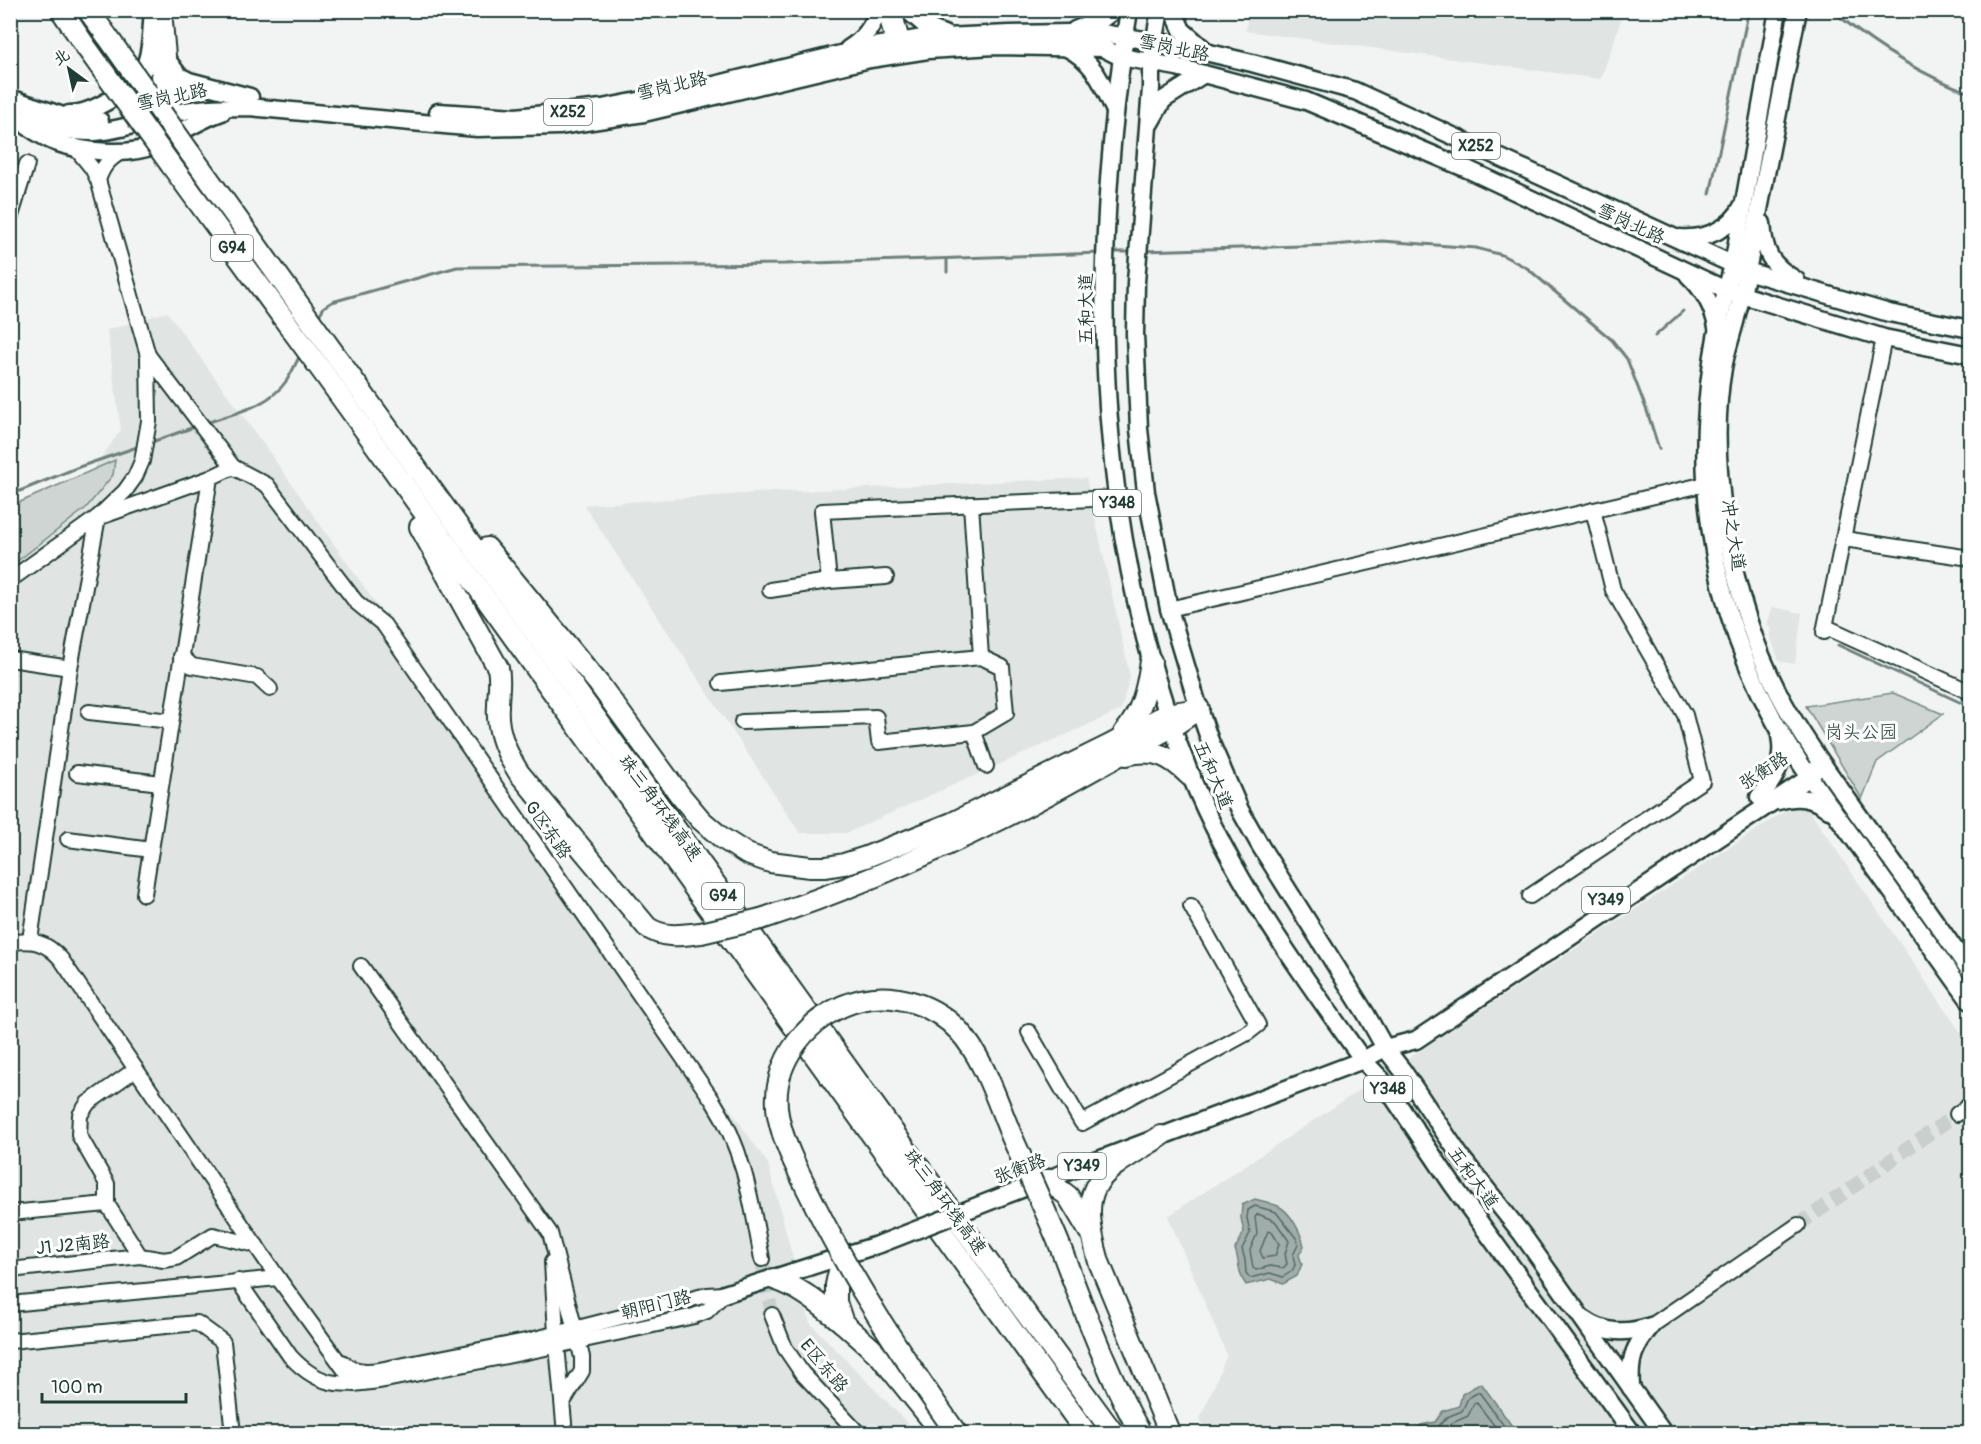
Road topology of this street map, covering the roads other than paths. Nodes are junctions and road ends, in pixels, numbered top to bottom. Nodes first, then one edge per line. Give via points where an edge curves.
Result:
1 (61, 10) edge
2 (88, 10) edge
3 (153, 10) edge
4 (164, 10) edge
5 (878, 10) edge
6 (885, 10) edge
7 (894, 10) edge
8 (907, 10) edge
9 (1114, 10) edge
10 (1129, 10) edge
11 (1160, 10) edge
12 (1173, 10) edge
13 (1778, 10) edge
14 (1798, 10) edge
15 (952, 36) junction
16 (1125, 37) junction
17 (1066, 40) junction
18 (1155, 41) junction
19 (898, 46) junction
20 (1209, 53) junction
21 (838, 55) junction
22 (1121, 57) junction
23 (168, 61) junction
24 (1151, 62) junction
25 (1204, 74) junction
26 (10, 98) edge
27 (249, 102) junction
28 (167, 107) junction
29 (1116, 113) junction
30 (54, 114) junction
31 (10, 116) edge
32 (1146, 129) junction
33 (74, 146) junction
34 (121, 152) junction
35 (27, 164) dead end
36 (98, 180) junction
37 (1752, 202) junction
38 (10, 219) edge
39 (1673, 237) junction
40 (1678, 267) junction
41 (1740, 268) junction
42 (1815, 291) junction
43 (1734, 292) junction
44 (1971, 329) edge
45 (1718, 331) junction
46 (1884, 338) junction
47 (148, 355) junction
48 (1971, 355) edge
49 (382, 439) junction
50 (233, 467) junction
51 (210, 478) junction
52 (1706, 483) junction
53 (1116, 498) junction
54 (971, 504) junction
55 (1593, 510) junction
56 (98, 518) junction
57 (1844, 539) junction
58 (1971, 558) edge
59 (886, 577) dead end
60 (10, 580) edge
61 (829, 582) junction
62 (771, 590) dead end
63 (1169, 609) junction
64 (181, 656) junction
65 (981, 657) junction
66 (10, 659) edge
67 (1151, 661) junction
68 (70, 668) junction
69 (721, 683) dead end
70 (270, 689) dead end
71 (1971, 692) edge
72 (1199, 709) junction
73 (88, 712) dead end
74 (171, 721) junction
75 (1169, 721) junction
76 (742, 722) dead end
77 (1778, 726) junction
78 (974, 732) junction
79 (1112, 751) junction
80 (1822, 762) junction
81 (986, 766) dead end
82 (1807, 772) junction
83 (77, 773) dead end
84 (1190, 776) junction
85 (161, 783) junction
86 (1763, 802) junction
87 (1838, 817) junction
88 (976, 821) junction
89 (68, 839) dead end
90 (151, 849) junction
91 (144, 894) dead end
92 (1530, 896) dead end
93 (1191, 906) dead end
94 (30, 940) junction
95 (10, 942) edge
96 (361, 966) dead end
97 (1971, 970) edge
98 (1971, 1001) edge
99 (1029, 1032) dead end
100 (1390, 1047) junction
101 (1363, 1060) junction
102 (136, 1069) junction
103 (1971, 1105) edge
104 (1957, 1114) tunnel mouth
105 (1161, 1136) junction
106 (1047, 1180) junction
107 (107, 1204) junction
108 (10, 1213) edge
109 (1798, 1225) tunnel mouth
110 (550, 1233) junction
111 (1092, 1236) junction
112 (256, 1245) junction
113 (849, 1254) junction
114 (140, 1256) junction
115 (762, 1259) tunnel mouth
116 (10, 1270) edge
117 (278, 1278) junction
118 (774, 1278) junction
119 (237, 1281) junction
120 (724, 1294) joint
121 (10, 1304) edge
122 (772, 1315) tunnel mouth
123 (1581, 1318) junction
124 (843, 1323) junction
125 (1651, 1326) junction
126 (577, 1335) junction
127 (556, 1340) junction
128 (10, 1341) edge
129 (334, 1355) junction
130 (355, 1384) junction
131 (1631, 1388) junction
132 (562, 1402) junction
133 (855, 1432) edge
134 (233, 1434) edge
135 (565, 1434) edge
136 (943, 1434) edge
137 (957, 1434) edge
138 (1088, 1434) edge
139 (1114, 1434) edge
140 (1142, 1434) edge
141 (1170, 1434) edge
142 (1633, 1434) edge
143 (1664, 1434) edge

1 - 49 highway, 珠三角环线高速 / G94, bridge via 325,375
2 - 49 highway, 珠三角环线高速 / G94, bridge via 335,357
3 - 28 street
3 - 30 main road via 147,58 134,82 90,110
4 - 23 street
5 - 21 main road via 866,34
6 - 19 street
7 - 19 street
8 - 15 main road via 927,27
9 - 17 main road
10 - 16 main road, 五和大道
11 - 18 main road, 五和大道
12 - 20 main road via 1182,30
13 - 37 main road, 冲之大道
14 - 37 main road, 冲之大道
15 - 17 main road, 雪岗北路 / X252
15 - 19 main road, 雪岗北路 / X252
16 - 17 main road, 雪岗北路 / X252 via 1102,33
16 - 18 main road, 雪岗北路 / X252
16 - 22 main road, 五和大道 / Y348
17 - 19 main road, 雪岗北路 / X252 via 928,50
17 - 22 main road, 雪岗北路 / X252 via 1103,48
17 - 29 main road via 1097,73
18 - 20 main road, 雪岗北路 / X252
18 - 24 main road, 五和大道
19 - 21 main road, 雪岗北路 / X252
19 - 27 main road, 雪岗北路 / X252 via 870,59 644,113 559,126 477,128
20 - 39 main road, 雪岗北路 / X252 via 1355,91
21 - 27 main road, 雪岗北路 / X252 via 641,101 516,117
22 - 24 main road, 雪岗北路 / X252
22 - 29 main road, 五和大道 / Y348
23 - 27 main road via 179,76
23 - 28 street
24 - 25 main road, 雪岗北路 / X252
24 - 32 main road, 五和大道 / Y348
25 - 32 main road via 1163,100
25 - 40 main road, 雪岗北路 / X252 via 1306,101 1467,169
26 - 30 main road, 雪岗北路 / X252
27 - 28 main road, 雪岗北路 / X252 via 194,109
27 - 34 main road via 213,115 152,146
28 - 30 main road, 雪岗北路 / X252 via 104,121
28 - 31 main road, 雪岗北路 / X252 via 133,126 94,132
29 - 53 main road, 五和大道 / Y348 via 1104,286 1106,394
31 - 33 main road via 50,139
32 - 63 main road, 五和大道 / Y348 via 1136,282 1136,373 1146,492
33 - 34 main road
33 - 36 street
34 - 36 street via 102,168
35 - 38 street
36 - 47 street
37 - 39 main road via 1715,232 1699,238
37 - 41 main road, 冲之大道
37 - 42 main road via 1771,260 1781,271
39 - 41 main road, 雪岗北路 / X252
40 - 43 main road, 雪岗北路 / X252
40 - 45 main road via 1706,297
41 - 42 main road, 雪岗北路 / X252
41 - 43 main road, 冲之大道
42 - 44 main road, 雪岗北路 / X252 via 1889,313
43 - 45 main road, 冲之大道
43 - 46 main road, 雪岗北路 / X252
43 - 80 main road, 冲之大道 via 1718,441 1730,546 1746,613 1766,667
45 - 52 main road, 冲之大道 via 1706,408
46 - 48 main road, 雪岗北路 / X252
46 - 57 street
47 - 50 street
47 - 56 street via 149,421 142,461 125,491
49 - 88 highway via 550,622 680,795 722,838 747,854 770,862 826,867
49 - 88 highway, bridge via 498,668 497,707 505,748 519,773 655,933 701,933 817,901 916,859
49 - 138 highway, 珠三角环线高速 / G94
49 - 139 highway, 珠三角环线高速 / G94
50 - 51 street
50 - 115 street, G区东路 via 267,485 356,602 384,625 714,1101 725,1118 750,1190
51 - 56 street
51 - 64 street
52 - 55 street
52 - 77 main road, 冲之大道 via 1712,539 1725,600 1746,661
53 - 54 street
53 - 67 main road, 五和大道 / Y348
54 - 61 street via 822,510
54 - 65 street
55 - 63 street
55 - 92 street via 1613,590 1685,715 1702,782
56 - 60 street
56 - 68 street
57 - 58 street
57 - 71 street via 1825,630
59 - 61 street
61 - 62 street
63 - 72 main road, 五和大道 / Y348
64 - 70 street via 192,666 257,677
64 - 74 street
65 - 69 street
65 - 78 street via 1002,667 1006,714
66 - 68 street
67 - 75 main road, 五和大道 / Y348
67 - 79 highway via 1139,711
68 - 94 street
72 - 75 highway
72 - 100 main road, 五和大道 / Y348 via 1226,779 1261,847
73 - 74 street
74 - 85 street
75 - 79 highway
75 - 84 main road, 五和大道 / Y348
76 - 78 street via 876,717 879,742
77 - 82 main road, 冲之大道
77 - 86 main road via 1781,760
78 - 81 street
79 - 84 highway via 1166,756
79 - 88 highway
80 - 82 main road, 张衡路 / Y349
80 - 97 main road, 冲之大道
82 - 86 main road, 张衡路 / Y349
82 - 87 main road, 冲之大道
83 - 85 street
84 - 101 main road, 五和大道 / Y348 via 1259,910
85 - 90 street
86 - 87 main road via 1805,797
86 - 100 main road, 张衡路 / Y349 via 1451,1003
87 - 98 main road, 冲之大道
89 - 90 street
90 - 91 street
93 - 99 street via 1258,1025 1082,1123
94 - 95 street
94 - 102 street via 48,947 61,959
96 - 110 street
100 - 101 main road, 张衡路 / Y349
100 - 123 main road, 五和大道 / Y348 via 1461,1157
101 - 105 main road, 张衡路 / Y349
101 - 142 main road, 五和大道 / Y348 via 1381,1079
102 - 107 street via 88,1103 80,1115 79,1135 108,1184
102 - 112 street
103 - 104 street
105 - 106 main road, 张衡路 / Y349
105 - 111 highway via 1099,1179 1091,1202
106 - 111 highway via 1068,1196
106 - 113 main road, 张衡路 / Y349, bridge
107 - 108 street
107 - 114 street
109 - 125 street
110 - 126 street
110 - 127 street
111 - 141 highway
112 - 114 street, J1 J2南路 via 213,1236 176,1258
112 - 117 street
113 - 118 main road, 张衡路
113 - 124 highway via 836,1284 836,1302
114 - 116 street, J1 J2南路
117 - 119 street
117 - 129 street
118 - 120 main road, 张衡路
118 - 124 highway via 805,1293
119 - 121 street
119 - 130 street, 朝阳门路 via 298,1365 326,1382
120 - 126 street, 朝阳门路 via 707,1295
122 - 133 street, E区东路 via 784,1348
123 - 125 main road via 1608,1331
123 - 131 main road, 五和大道 / Y348
124 - 136 highway via 880,1356
125 - 131 main road via 1631,1359
126 - 127 street, 朝阳门路
126 - 132 street via 582,1371
127 - 129 street, 朝阳门路 via 531,1341 363,1372 351,1369
127 - 130 street, 朝阳门路
127 - 132 street
128 - 134 street via 198,1323 224,1342
129 - 130 street
131 - 143 main road, 五和大道 / Y348
132 - 135 street
137 - 140 highway, bridge via 913,1372 829,1233 792,1159 778,1113 782,1070 800,1037 827,1013 869,998 898,999 926,1007 945,1018 971,1047 1058,1241 1110,1372

